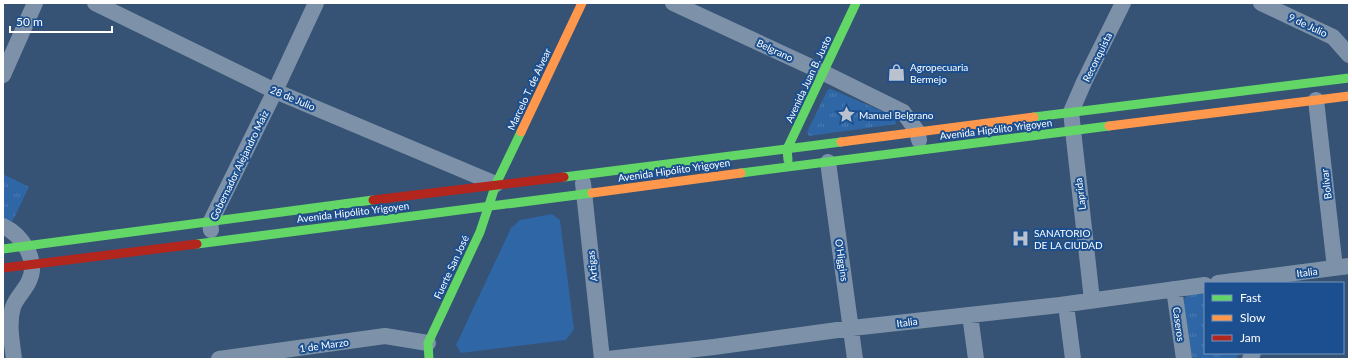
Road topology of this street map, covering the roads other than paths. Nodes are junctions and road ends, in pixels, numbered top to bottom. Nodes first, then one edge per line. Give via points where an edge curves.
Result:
1 (35, 3) edge
2 (95, 3) edge
3 (316, 3) edge
4 (582, 3) edge
5 (673, 3) edge
6 (856, 3) edge
7 (1123, 3) edge
8 (1261, 3) edge
9 (1349, 55) edge
10 (822, 72) junction
11 (3, 75) edge
12 (1349, 78) edge
13 (275, 91) junction
14 (1349, 96) edge
15 (1316, 100) junction
16 (1071, 112) junction
17 (918, 131) junction
18 (1072, 131) junction
19 (788, 149) junction
20 (920, 150) junction
21 (828, 162) junction
22 (789, 166) junction
23 (582, 174) junction
24 (496, 184) junction
25 (584, 194) junction
26 (489, 207) junction
27 (210, 223) junction
28 (3, 226) edge
29 (212, 241) junction
30 (26, 246) junction
31 (3, 249) edge
32 (32, 264) junction
33 (1342, 267) edge
34 (3, 268) edge
35 (1289, 278) edge
36 (1232, 282) edge
37 (1204, 285) edge
38 (1174, 289) junction
39 (1092, 300) junction
40 (1066, 305) junction
41 (970, 315) junction
42 (852, 328) junction
43 (428, 343) junction
44 (715, 353) edge
45 (14, 359) edge
46 (219, 359) edge
47 (430, 359) edge
48 (602, 359) edge
49 (608, 359) edge
50 (855, 359) edge
51 (976, 359) edge
52 (1073, 359) edge
53 (1184, 359) edge

1 - 11 street
2 - 13 street, 28 de Julio
3 - 13 street, Gobernador Alejandro Maiz
4 - 24 main road, Marcelo T. de Alvear
5 - 10 street, Belgrano
6 - 10 main road, Avenida Juan B. Justo
7 - 16 street, Reconquista
8 - 9 street, 9 de Julio via 1333,36
10 - 17 street, Belgrano via 903,112
10 - 19 main road, Avenida Juan B. Justo
12 - 16 main road, Avenida Hipólito Yrigoyen
13 - 24 street, 28 de Julio
13 - 27 street, Gobernador Alejandro Maiz
14 - 15 main road, Avenida Hipólito Yrigoyen
15 - 18 main road, Avenida Hipólito Yrigoyen
15 - 33 street, Bolívar
16 - 17 main road, Avenida Hipólito Yrigoyen
16 - 18 street, Laprida
17 - 19 main road, Avenida Hipólito Yrigoyen
17 - 20 street
18 - 20 main road, Avenida Hipólito Yrigoyen
18 - 39 street, Laprida
19 - 22 main road, Avenida Juan B. Justo
19 - 23 main road, Avenida Hipólito Yrigoyen
20 - 21 main road, Avenida Hipólito Yrigoyen
21 - 22 main road, Avenida Hipólito Yrigoyen
21 - 42 street, O'Higgins
22 - 25 main road, Avenida Hipólito Yrigoyen
23 - 24 main road, Avenida Hipólito Yrigoyen
23 - 25 street, Artigas
24 - 26 main road, Fuerte San José
24 - 27 main road, Avenida Hipólito Yrigoyen
25 - 26 main road, Avenida Hipólito Yrigoyen
25 - 48 street, Artigas
26 - 29 main road, Avenida Hipólito Yrigoyen
26 - 43 main road, Fuerte San José via 480,232
27 - 29 street, Gobernador Alejandro Maiz
27 - 30 main road, Avenida Hipólito Yrigoyen
28 - 30 street via 11,230
29 - 32 main road, Avenida Hipólito Yrigoyen
30 - 31 main road, Avenida Hipólito Yrigoyen
30 - 32 street
32 - 34 main road, Avenida Hipólito Yrigoyen
32 - 45 street via 29,281 13,306 10,321
33 - 35 street, Italia
35 - 36 street, Italia
37 - 38 street, Italia
38 - 39 street, Italia
38 - 53 street, Caseros
39 - 40 street, Italia
40 - 41 street, Italia
40 - 52 street
41 - 42 street, Italia
41 - 51 street
42 - 44 street, Italia
42 - 50 street, O'Higgins
43 - 46 street, 1 de Marzo via 385,336
43 - 47 main road
44 - 49 street, Italia

